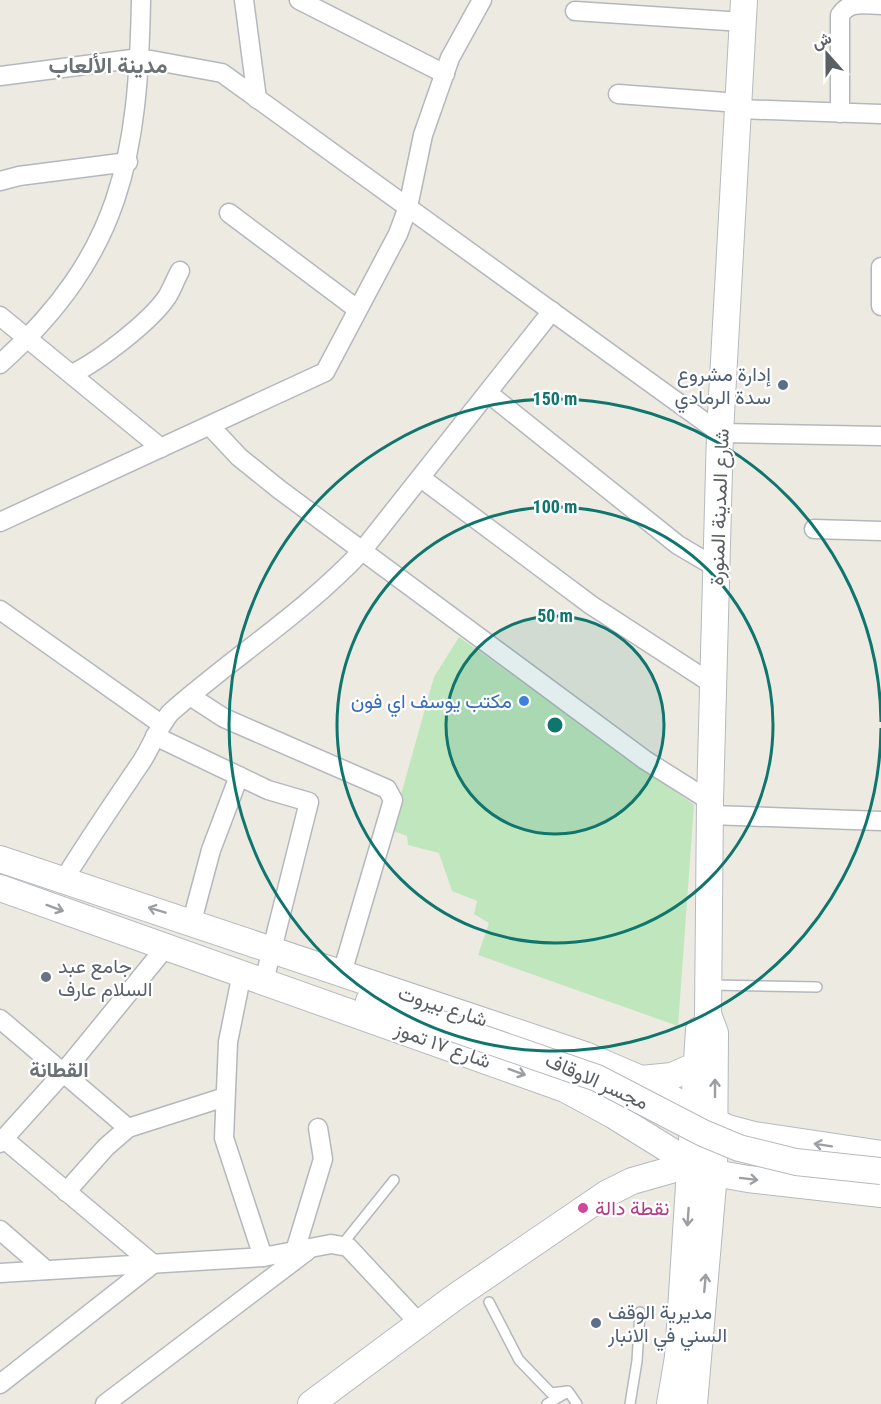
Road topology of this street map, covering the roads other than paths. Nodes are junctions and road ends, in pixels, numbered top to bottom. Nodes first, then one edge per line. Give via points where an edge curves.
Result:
1 (141, 0) edge
2 (244, 0) edge
3 (299, 0) edge
4 (482, 0) edge
5 (881, 5) edge
6 (575, 11) dead end
7 (744, 11) edge
8 (140, 58) junction
9 (445, 74) junction
10 (0, 76) edge
11 (618, 94) dead end
12 (258, 99) junction
13 (739, 106) junction
14 (840, 113) junction
15 (881, 114) edge
16 (128, 162) junction
17 (0, 181) edge
18 (408, 207) junction
19 (229, 213) dead end
20 (881, 267) edge
21 (180, 272) dead end
22 (881, 306) edge
23 (357, 309) junction
24 (552, 311) junction
25 (0, 316) edge
26 (28, 337) junction
27 (0, 364) edge
28 (72, 374) junction
29 (488, 393) junction
30 (210, 426) junction
31 (720, 433) junction
32 (881, 436) edge
33 (161, 448) junction
34 (421, 478) junction
35 (0, 522) edge
36 (814, 529) dead end
37 (881, 531) edge
38 (362, 551) junction
39 (717, 568) junction
40 (2, 618) edge
41 (714, 685) junction
42 (190, 696) junction
43 (158, 730) junction
44 (239, 776) junction
45 (711, 808) junction
46 (881, 821) edge
47 (0, 859) edge
48 (63, 881) junction
49 (0, 888) edge
50 (192, 921) junction
51 (165, 948) junction
52 (272, 949) junction
53 (342, 973) junction
54 (253, 977) junction
55 (312, 982) junction
56 (708, 985) junction
57 (817, 987) dead end
58 (708, 1014) junction
59 (0, 1019) edge
60 (697, 1065) junction
61 (63, 1073) junction
62 (641, 1079) junction
63 (225, 1097) junction
64 (705, 1118) junction
65 (128, 1128) junction
66 (318, 1128) dead end
67 (4, 1134) edge
68 (881, 1154) edge
69 (703, 1168) junction
70 (881, 1171) edge
71 (394, 1179) dead end
72 (66, 1192) junction
73 (881, 1194) edge
74 (0, 1230) edge
75 (341, 1246) junction
76 (303, 1250) junction
77 (263, 1257) junction
78 (153, 1264) junction
79 (46, 1270) junction
80 (0, 1273) edge
81 (489, 1302) dead end
82 (640, 1312) dead end
83 (419, 1323) junction
84 (0, 1384) edge
85 (568, 1391) junction
86 (105, 1404) edge
87 (311, 1404) edge
88 (547, 1404) edge
89 (577, 1404) edge
90 (630, 1404) edge
91 (670, 1404) edge
92 (694, 1404) edge

1 - 8 street
2 - 12 street
3 - 9 street
4 - 9 street
5 - 14 street via 853,4 840,15
6 - 7 street
7 - 13 street, شارع المدينة المنورة
8 - 10 street
8 - 12 street via 222,73
8 - 16 street
9 - 18 street via 423,135
11 - 13 street
12 - 18 street
13 - 14 street
13 - 31 street, شارع المدينة المنورة
14 - 15 street
16 - 17 street
16 - 26 street via 97,248 68,292
18 - 23 street via 398,234
18 - 24 street
19 - 23 street
20 - 22 street
21 - 28 street via 166,298 129,334
23 - 30 street via 325,372
24 - 29 street
24 - 31 street
25 - 26 street
26 - 27 street
26 - 28 street
28 - 33 street
29 - 34 street
29 - 39 street via 678,545
30 - 33 street
30 - 38 street via 238,457
31 - 32 street
31 - 39 street, شارع المدينة المنورة
33 - 35 street
34 - 38 street
34 - 41 street via 591,605
36 - 37 street
38 - 42 street via 280,627
38 - 45 street
39 - 41 street, شارع المدينة المنورة
40 - 43 street
41 - 45 street, شارع المدينة المنورة
42 - 43 street
42 - 53 street via 224,718 387,789 391,795 393,800
43 - 44 street
43 - 48 street via 144,758
44 - 50 street
44 - 52 street via 268,790 309,802
45 - 46 street
45 - 56 street, شارع المدينة المنورة
47 - 48 street, شارع بيروت
50 -> 48 street, شارع بيروت
49 -> 51 street, شارع ١٧ تموز
50 - 52 street, شارع بيروت
51 - 54 street, شارع ١٧ تموز
51 - 61 street
52 - 53 street, شارع بيروت
52 - 54 street
52 - 55 street, مجسر الاوقاف
53 - 62 street, شارع بيروت via 585,1055
54 - 55 street, مجسر الاوقاف
54 - 63 street via 228,1042
54 -> 69 street, شارع ١٧ تموز via 565,1089
55 - 70 street, مجسر الاوقاف, bridge via 597,1078 739,1148 796,1162
56 - 57 lane
56 - 58 street, شارع المدينة المنورة
58 - 60 street via 698,1034
64 -> 58 street via 715,1033
59 - 61 street
60 - 62 street via 672,1076
60 - 64 street
61 - 65 street
61 - 67 street
62 - 64 street, شارع بيروت
63 - 65 street
63 - 77 street via 224,1138
68 -> 64 street, شارع بيروت via 754,1135
64 - 69 street
65 - 72 street
66 - 76 street via 323,1160
67 - 72 street
69 -> 73 street, شارع ١٧ تموز via 748,1179
69 - 83 street via 632,1181 606,1194
69 -> 91 street
92 -> 69 street
71 - 75 lane
72 - 78 street
74 - 79 street
75 - 76 street via 331,1244
75 - 83 street via 348,1247
76 - 77 street
76 - 86 street
77 - 78 street
78 - 79 street
78 - 84 street
79 - 80 street
81 - 85 lane via 519,1360 551,1393
82 - 90 lane via 638,1361
83 - 87 street
85 - 88 lane
85 - 89 lane

